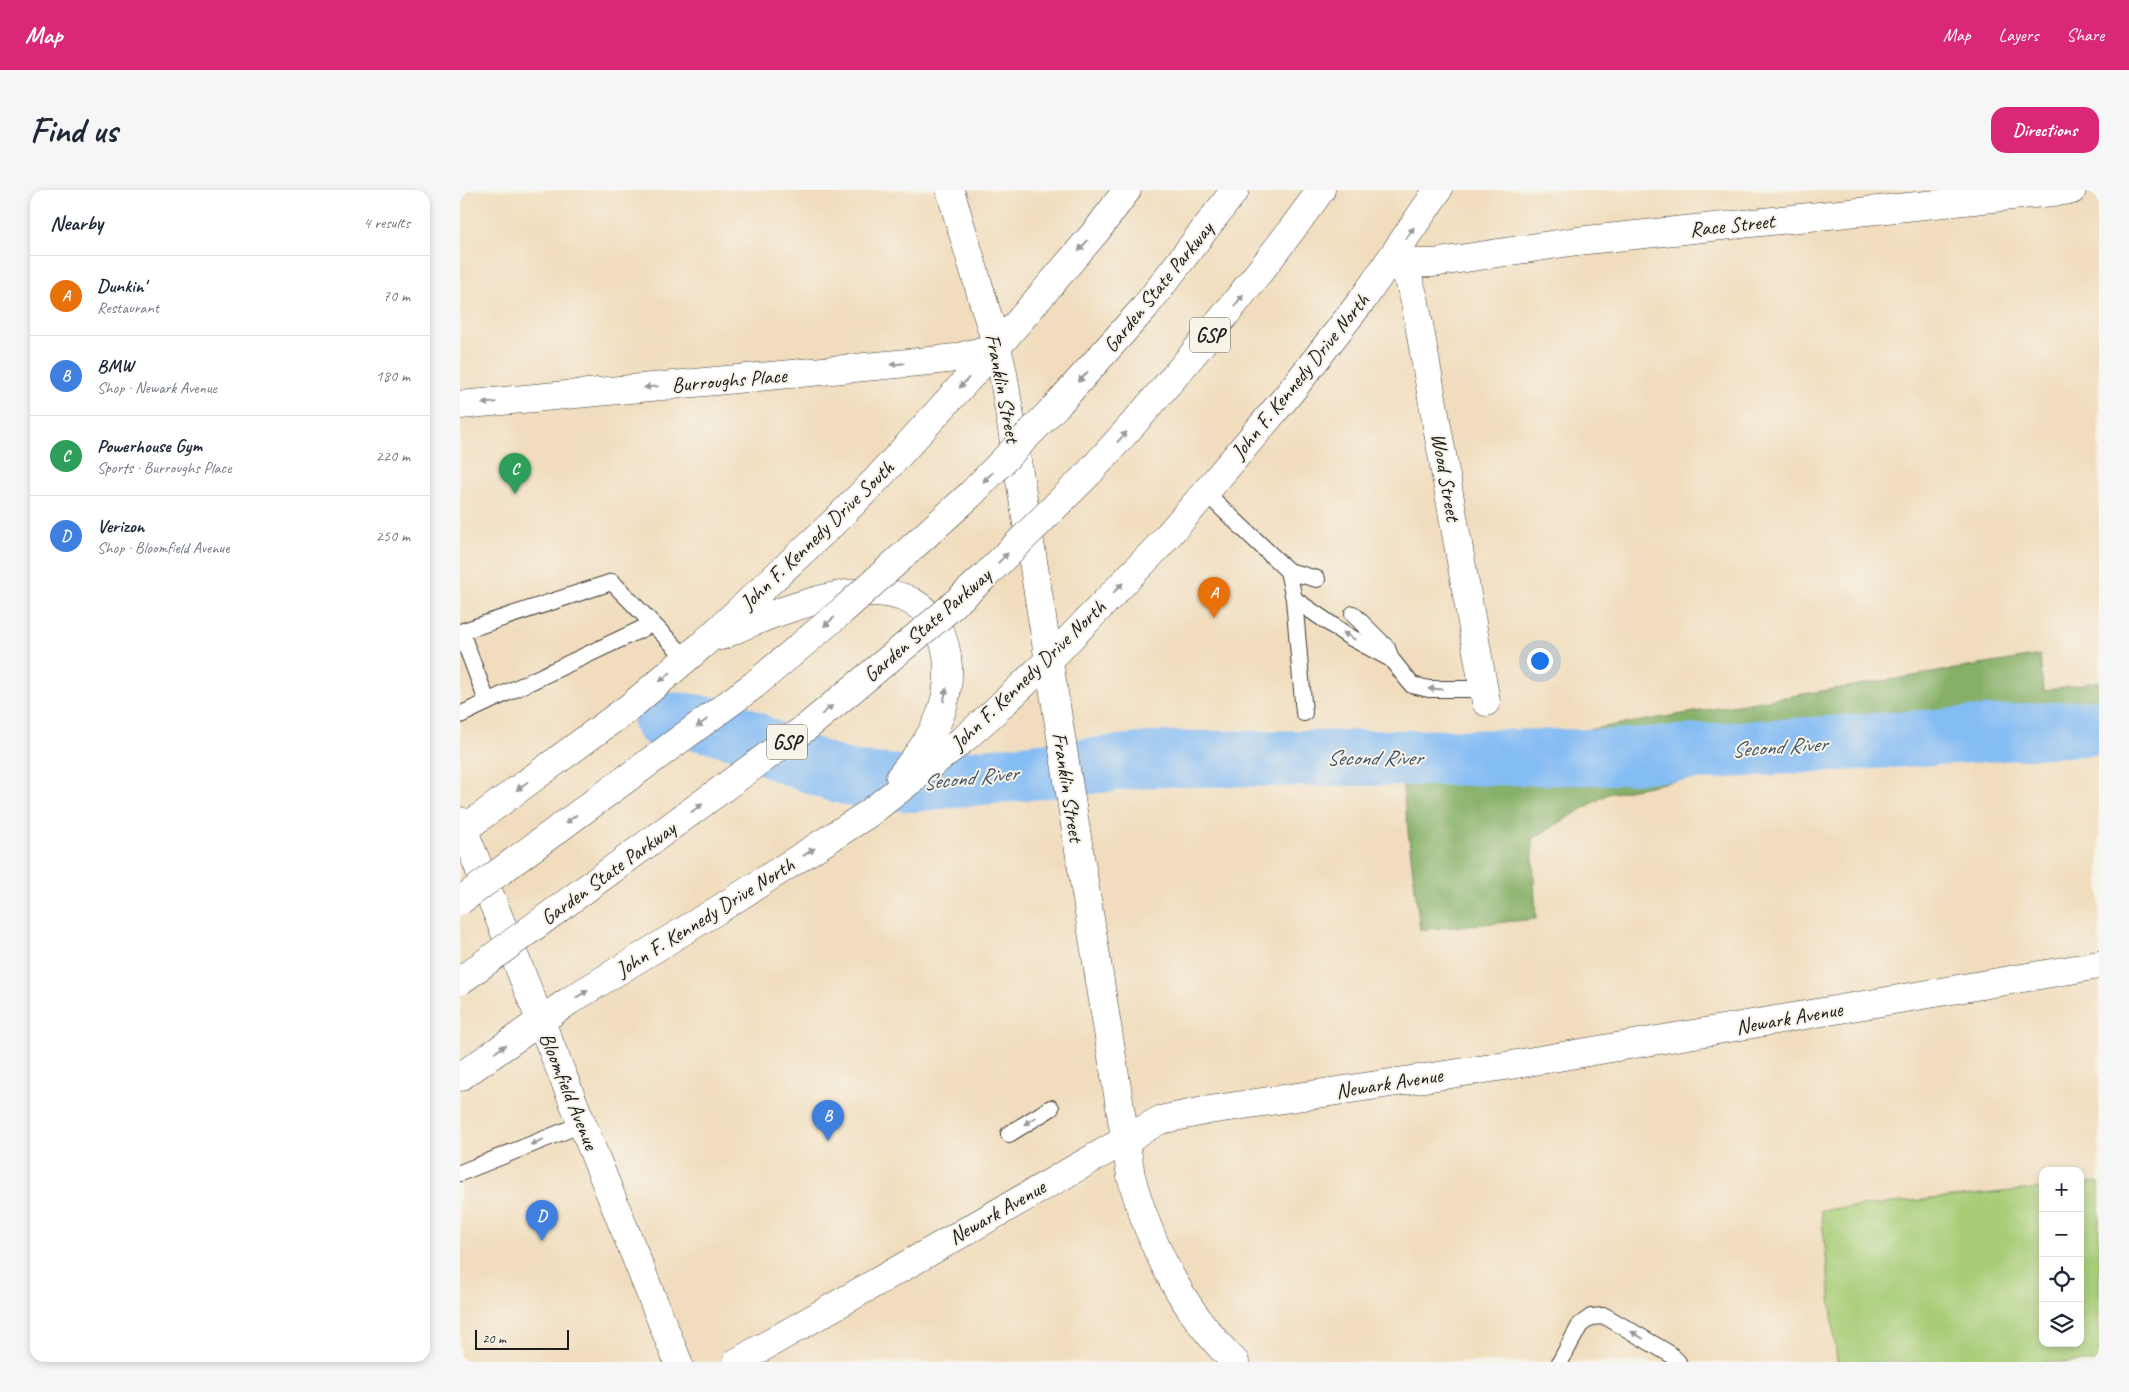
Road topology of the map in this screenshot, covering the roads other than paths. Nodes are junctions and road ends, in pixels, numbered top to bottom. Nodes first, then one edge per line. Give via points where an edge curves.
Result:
1 (950, 190) edge
2 (1127, 190) edge
3 (1235, 190) edge
4 (1321, 190) edge
5 (1438, 190) edge
6 (2072, 190) edge
7 (1394, 257) junction
8 (997, 347) junction
9 (460, 405) edge
10 (1206, 492) junction
11 (1288, 571) junction
12 (1316, 579) dead end
13 (1294, 599) junction
14 (1353, 614) dead end
15 (652, 624) junction
16 (460, 632) edge
17 (695, 652) junction
18 (1391, 659) junction
19 (1048, 661) junction
20 (1484, 696) joint
21 (487, 701) junction
22 (1304, 713) dead end
23 (460, 714) edge
24 (868, 814) junction
25 (461, 828) edge
26 (460, 901) edge
27 (2099, 965) edge
28 (460, 981) edge
29 (541, 1020) junction
30 (460, 1077) edge
31 (1051, 1108) dead end
32 (582, 1124) junction
33 (1009, 1134) dead end
34 (1124, 1139) junction
35 (460, 1173) edge
36 (678, 1362) edge
37 (737, 1362) edge
38 (1235, 1362) edge
39 (1560, 1362) edge
40 (1678, 1362) edge

1 - 8 main road, Franklin Street
2 -> 8 main road, John F. Kennedy Drive South via 1098,229
3 -> 26 main road, Garden State Parkway, bridge via 1145,306 1058,404 970,495 754,685
28 -> 4 main road, Garden State Parkway / GSP, bridge via 786,743 898,653 985,576 1147,410 1264,268
7 -> 5 main road, John F. Kennedy Drive North
6 - 7 main road, Race Street via 1577,241 1433,263 1408,263
7 - 10 main road, John F. Kennedy Drive North via 1288,395
7 - 20 main road, Wood Street via 1409,280 1415,302
8 -> 9 main road, Burroughs Place via 929,361
8 -> 17 main road, John F. Kennedy Drive South via 877,480
8 - 19 main road, Franklin Street
10 - 11 lane
19 -> 10 main road, John F. Kennedy Drive North
11 - 12 lane
11 - 13 lane
18 -> 13 lane via 1348,636
13 - 22 lane
14 - 18 lane via 1387,648
15 - 16 lane via 612,582 501,624
15 - 17 lane
15 - 21 lane via 521,677
16 - 21 lane
24 -> 17 main road via 915,759 942,712 949,657 938,625 928,612 902,598 870,592 814,601 748,624
17 -> 25 main road, John F. Kennedy Drive South via 631,706
20 -> 18 lane via 1422,689 1412,685
19 - 24 main road, John F. Kennedy Drive North via 964,738
19 - 34 main road, Franklin Street
21 - 23 lane
29 -> 24 main road, John F. Kennedy Drive North
25 - 29 main road, Bloomfield Avenue
27 - 34 main road, Newark Avenue via 1505,1066 1209,1110 1160,1120
30 -> 29 main road, John F. Kennedy Drive North
29 - 32 main road, Bloomfield Avenue
31 -> 33 lane
32 -> 35 lane
32 - 36 main road, Bloomfield Avenue
34 - 37 main road, Newark Avenue
34 - 38 main road, Franklin Street via 1140,1206 1167,1271 1202,1325
40 -> 39 lane via 1670,1354 1605,1316 1591,1317 1580,1325

